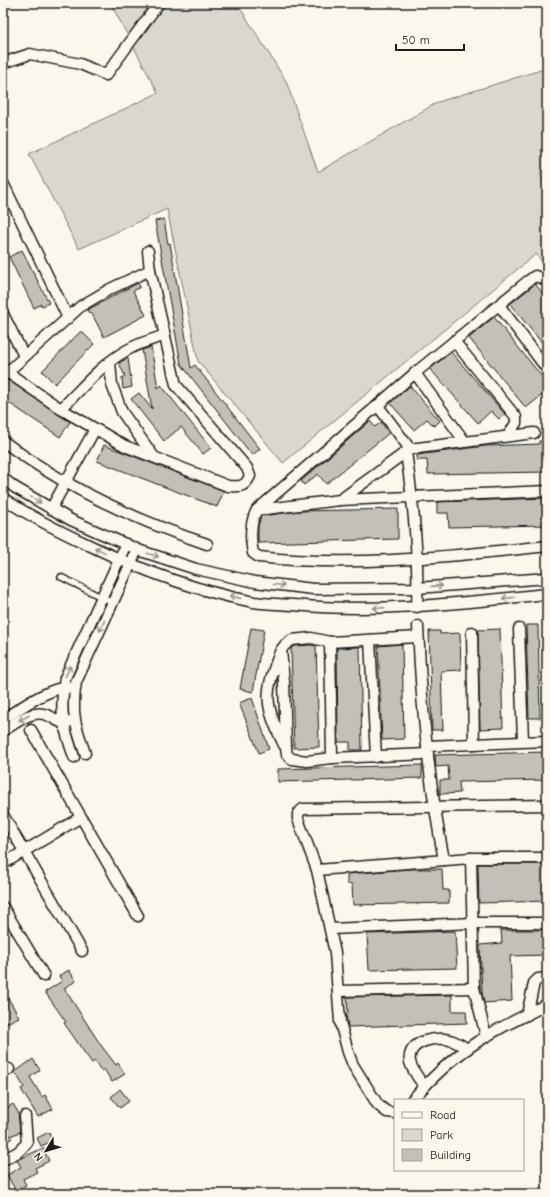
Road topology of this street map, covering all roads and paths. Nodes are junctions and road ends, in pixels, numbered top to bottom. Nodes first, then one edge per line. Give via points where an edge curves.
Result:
1 (159, 3) edge
2 (3, 63) edge
3 (3, 183) edge
4 (148, 251) dead end
5 (150, 270) junction
6 (547, 280) edge
7 (499, 305) junction
8 (3, 314) edge
9 (68, 318) junction
10 (165, 335) junction
11 (454, 341) junction
12 (24, 356) junction
13 (110, 362) junction
14 (547, 369) edge
15 (415, 373) junction
16 (5, 374) edge
17 (378, 406) junction
18 (61, 408) junction
19 (95, 429) junction
20 (534, 433) dead end
21 (508, 436) junction
22 (3, 441) edge
23 (465, 442) junction
24 (408, 450) junction
25 (154, 457) junction
26 (3, 478) edge
27 (66, 483) junction
28 (547, 491) edge
29 (412, 496) junction
30 (3, 498) edge
31 (340, 500) junction
32 (52, 509) junction
33 (257, 510) junction
34 (126, 544) junction
35 (207, 544) dead end
36 (547, 546) edge
37 (137, 550) junction
38 (119, 560) junction
39 (416, 560) junction
40 (130, 565) junction
41 (61, 577) dead end
42 (547, 578) edge
43 (417, 588) junction
44 (547, 594) edge
45 (102, 597) junction
46 (113, 603) junction
47 (417, 607) junction
48 (418, 626) dead end
49 (518, 629) dead end
50 (472, 632) dead end
51 (418, 636) junction
52 (370, 640) junction
53 (330, 642) junction
54 (281, 650) junction
55 (63, 687) junction
56 (75, 689) junction
57 (3, 718) edge
58 (74, 721) junction
59 (62, 723) junction
60 (3, 730) edge
61 (31, 730) dead end
62 (523, 741) junction
63 (547, 741) edge
64 (474, 744) junction
65 (286, 748) junction
66 (427, 750) junction
67 (85, 753) dead end
68 (376, 756) junction
69 (74, 757) dead end
70 (332, 758) junction
71 (547, 805) edge
72 (434, 807) junction
73 (3, 815) edge
74 (81, 817) junction
75 (24, 851) junction
76 (471, 858) junction
77 (547, 858) edge
78 (444, 860) junction
79 (3, 864) edge
80 (317, 870) junction
81 (3, 907) edge
82 (138, 916) dead end
83 (474, 923) junction
84 (547, 923) edge
85 (330, 929) junction
86 (82, 950) dead end
87 (44, 976) dead end
88 (547, 978) edge
89 (474, 988) junction
90 (338, 991) junction
91 (547, 1004) edge
92 (527, 1015) junction
93 (486, 1036) junction
94 (467, 1049) junction
95 (424, 1086) junction
96 (413, 1099) edge
97 (394, 1112) edge
98 (25, 1116) dead end
99 (3, 1160) edge

1 - 2 street via 106,75 80,64 30,54
3 - 9 street
4 - 5 street
5 - 9 street via 87,302
5 - 10 street
6 - 7 street via 535,276
7 - 11 street
7 - 14 street
8 - 12 street
9 - 12 street
10 - 13 street via 134,347
10 - 25 street via 176,385 247,468 250,476 243,486 228,486
11 - 15 street
11 - 21 street via 516,417 516,423
12 - 16 street
13 - 18 street
13 - 25 street via 112,385 122,412
15 - 17 street
15 - 23 street
16 - 18 street
17 - 24 street
17 - 33 street
18 - 19 street
19 - 25 street via 125,446
19 - 27 street
20 - 21 street
21 - 23 street
22 - 27 street
23 - 24 street
24 - 29 street
24 - 31 street
26 -> 32 street
27 - 32 street
27 - 35 street via 105,503
28 - 29 street
29 - 31 street
29 - 39 street
38 -> 30 street
31 - 33 street
32 - 34 street
33 - 39 street via 252,520 252,548 253,553 259,557 302,560
34 - 37 street
34 - 38 street
36 - 39 street
37 - 40 street
37 -> 43 street via 196,569 255,582 313,589
38 - 40 street
38 - 45 street
39 - 43 street
40 - 46 street
47 -> 40 street via 360,609 255,602 194,588
41 - 45 lane
43 -> 42 street
43 - 47 street
44 -> 47 street
45 - 46 lane
55 -> 45 street
46 -> 56 street
48 - 51 street
49 - 62 street
50 - 64 street
51 - 52 street
51 - 66 street
52 - 53 street
52 - 68 street
53 - 54 street via 311,638 292,640
53 - 70 street
54 - 65 street
54 - 65 street via 267,696 275,726
55 - 56 street
55 - 57 street via 41,696
55 - 59 street
56 - 58 street
58 - 59 street
58 - 67 street
59 -> 60 street via 37,713
59 - 69 street
61 - 74 street
62 - 63 street
62 - 64 street
64 - 66 street
65 - 70 street via 292,759 307,761
66 - 68 street
66 - 72 street
68 - 70 street
71 - 72 street
72 - 78 street
72 - 80 street via 303,809 298,813 298,819
73 - 75 street
74 - 75 street
74 - 82 street
75 - 79 street
75 - 86 street
76 - 77 street
76 - 78 street
76 - 83 street
78 - 80 street
80 - 85 street
81 - 87 street
83 - 84 street
83 - 85 street
83 - 89 street
85 - 90 street via 335,952
88 - 92 street via 538,979 534,983
89 - 90 street
89 - 93 street
90 - 97 street via 340,1022 354,1065 378,1105 387,1112
91 - 92 street
92 - 93 street
93 - 94 street
94 - 95 street
94 - 95 street via 452,1040 418,1043 411,1052 410,1061
95 - 96 street
98 - 99 street via 27,1143 18,1152

